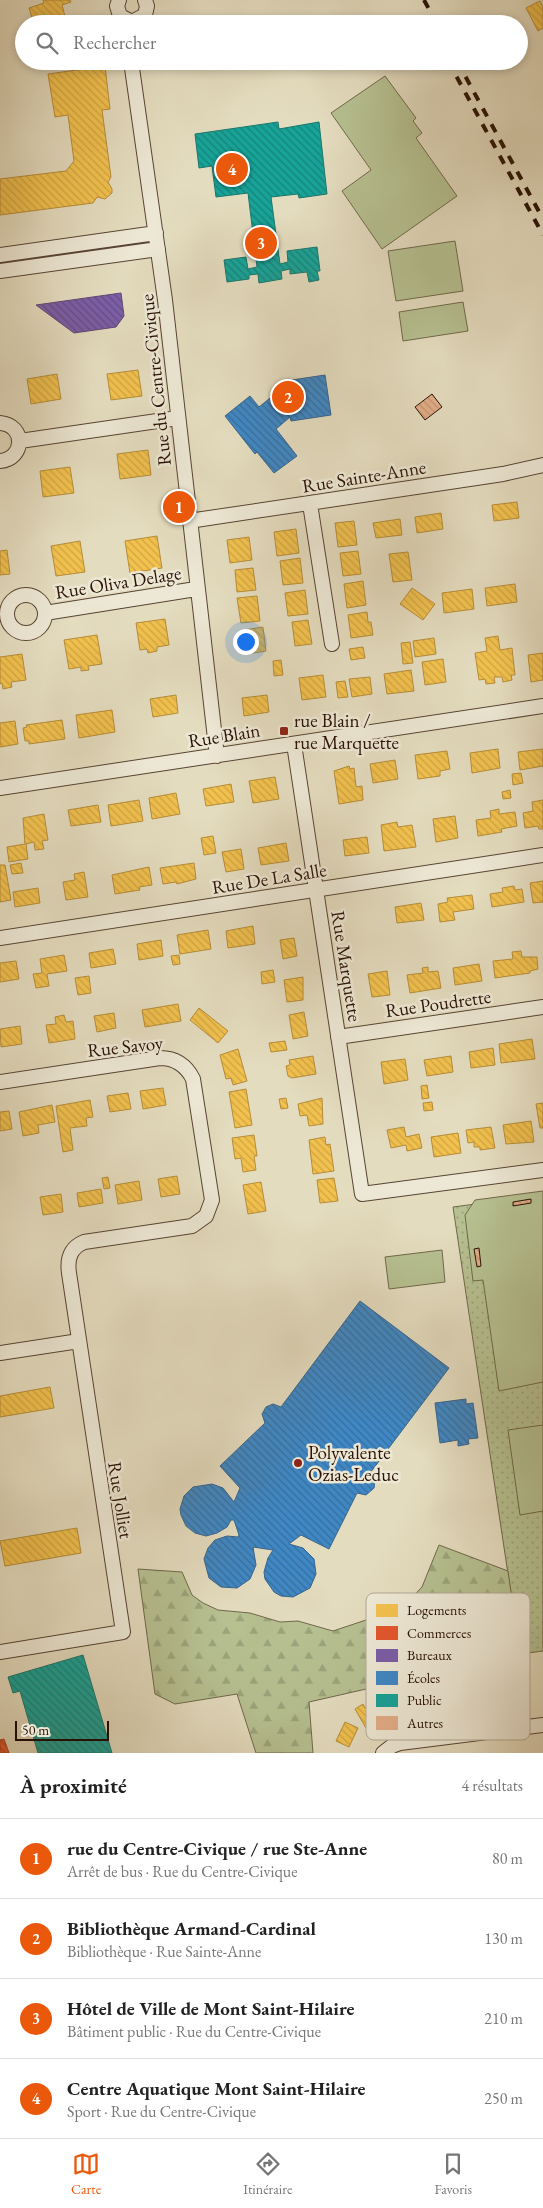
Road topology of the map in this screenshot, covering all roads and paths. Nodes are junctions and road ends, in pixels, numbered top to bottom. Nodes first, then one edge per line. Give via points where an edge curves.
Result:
1 (120, 0) edge
2 (145, 0) edge
3 (120, 15) edge
4 (145, 15) edge
5 (132, 70) edge
6 (156, 233) junction
7 (158, 249) junction
8 (0, 254) edge
9 (0, 272) edge
10 (178, 418) junction
11 (0, 424) edge
12 (20, 441) junction
13 (0, 461) edge
14 (543, 465) edge
15 (310, 504) junction
16 (189, 521) junction
17 (196, 589) junction
18 (45, 613) dead end
19 (332, 644) dead end
20 (543, 706) edge
21 (294, 744) junction
22 (217, 756) junction
23 (0, 788) edge
24 (543, 855) edge
25 (316, 890) junction
26 (0, 938) edge
27 (543, 1007) edge
28 (338, 1037) junction
29 (0, 1082) edge
30 (543, 1170) edge
31 (72, 1252) joint
32 (79, 1340) junction
33 (0, 1353) edge
34 (0, 1652) edge
35 (543, 1725) edge
36 (530, 1727) edge
37 (424, 1740) edge
38 (383, 1753) edge

1 - 3 street via 117,6
2 - 4 street
5 - 6 street, Rue du Centre-Civique
6 - 7 street, Rue du Centre-Civique
6 - 8 street
7 - 9 street
7 - 10 street, Rue du Centre-Civique
10 - 12 street
10 - 16 street, Rue du Centre-Civique
11 - 12 street via 15,430
12 - 13 street via 17,453
14 - 15 street, Rue Sainte-Anne
15 - 16 street, Rue Sainte-Anne
15 - 19 street
16 - 17 street, Rue du Centre-Civique
17 - 18 street, Rue Oliva Delage
17 - 22 street, Rue du Centre-Civique
20 - 21 street, Rue Blain
21 - 22 street, Rue Blain
21 - 25 street, Rue Marquette
22 - 23 street, Rue Blain
24 - 25 street, Rue De La Salle
25 - 26 street, Rue De La Salle
25 - 28 street, Rue Marquette
27 - 28 street, Rue Poudrette
28 - 30 street, Rue Marquette via 362,1194
29 - 31 street, Rue Savoy via 160,1058 182,1064 194,1084 211,1195 210,1208 204,1219 188,1227 84,1242
31 - 32 street, Rue Jolliet via 68,1269
32 - 33 street
32 - 34 street, Rue Jolliet via 123,1632
35 - 36 street
37 - 38 street via 400,1743

